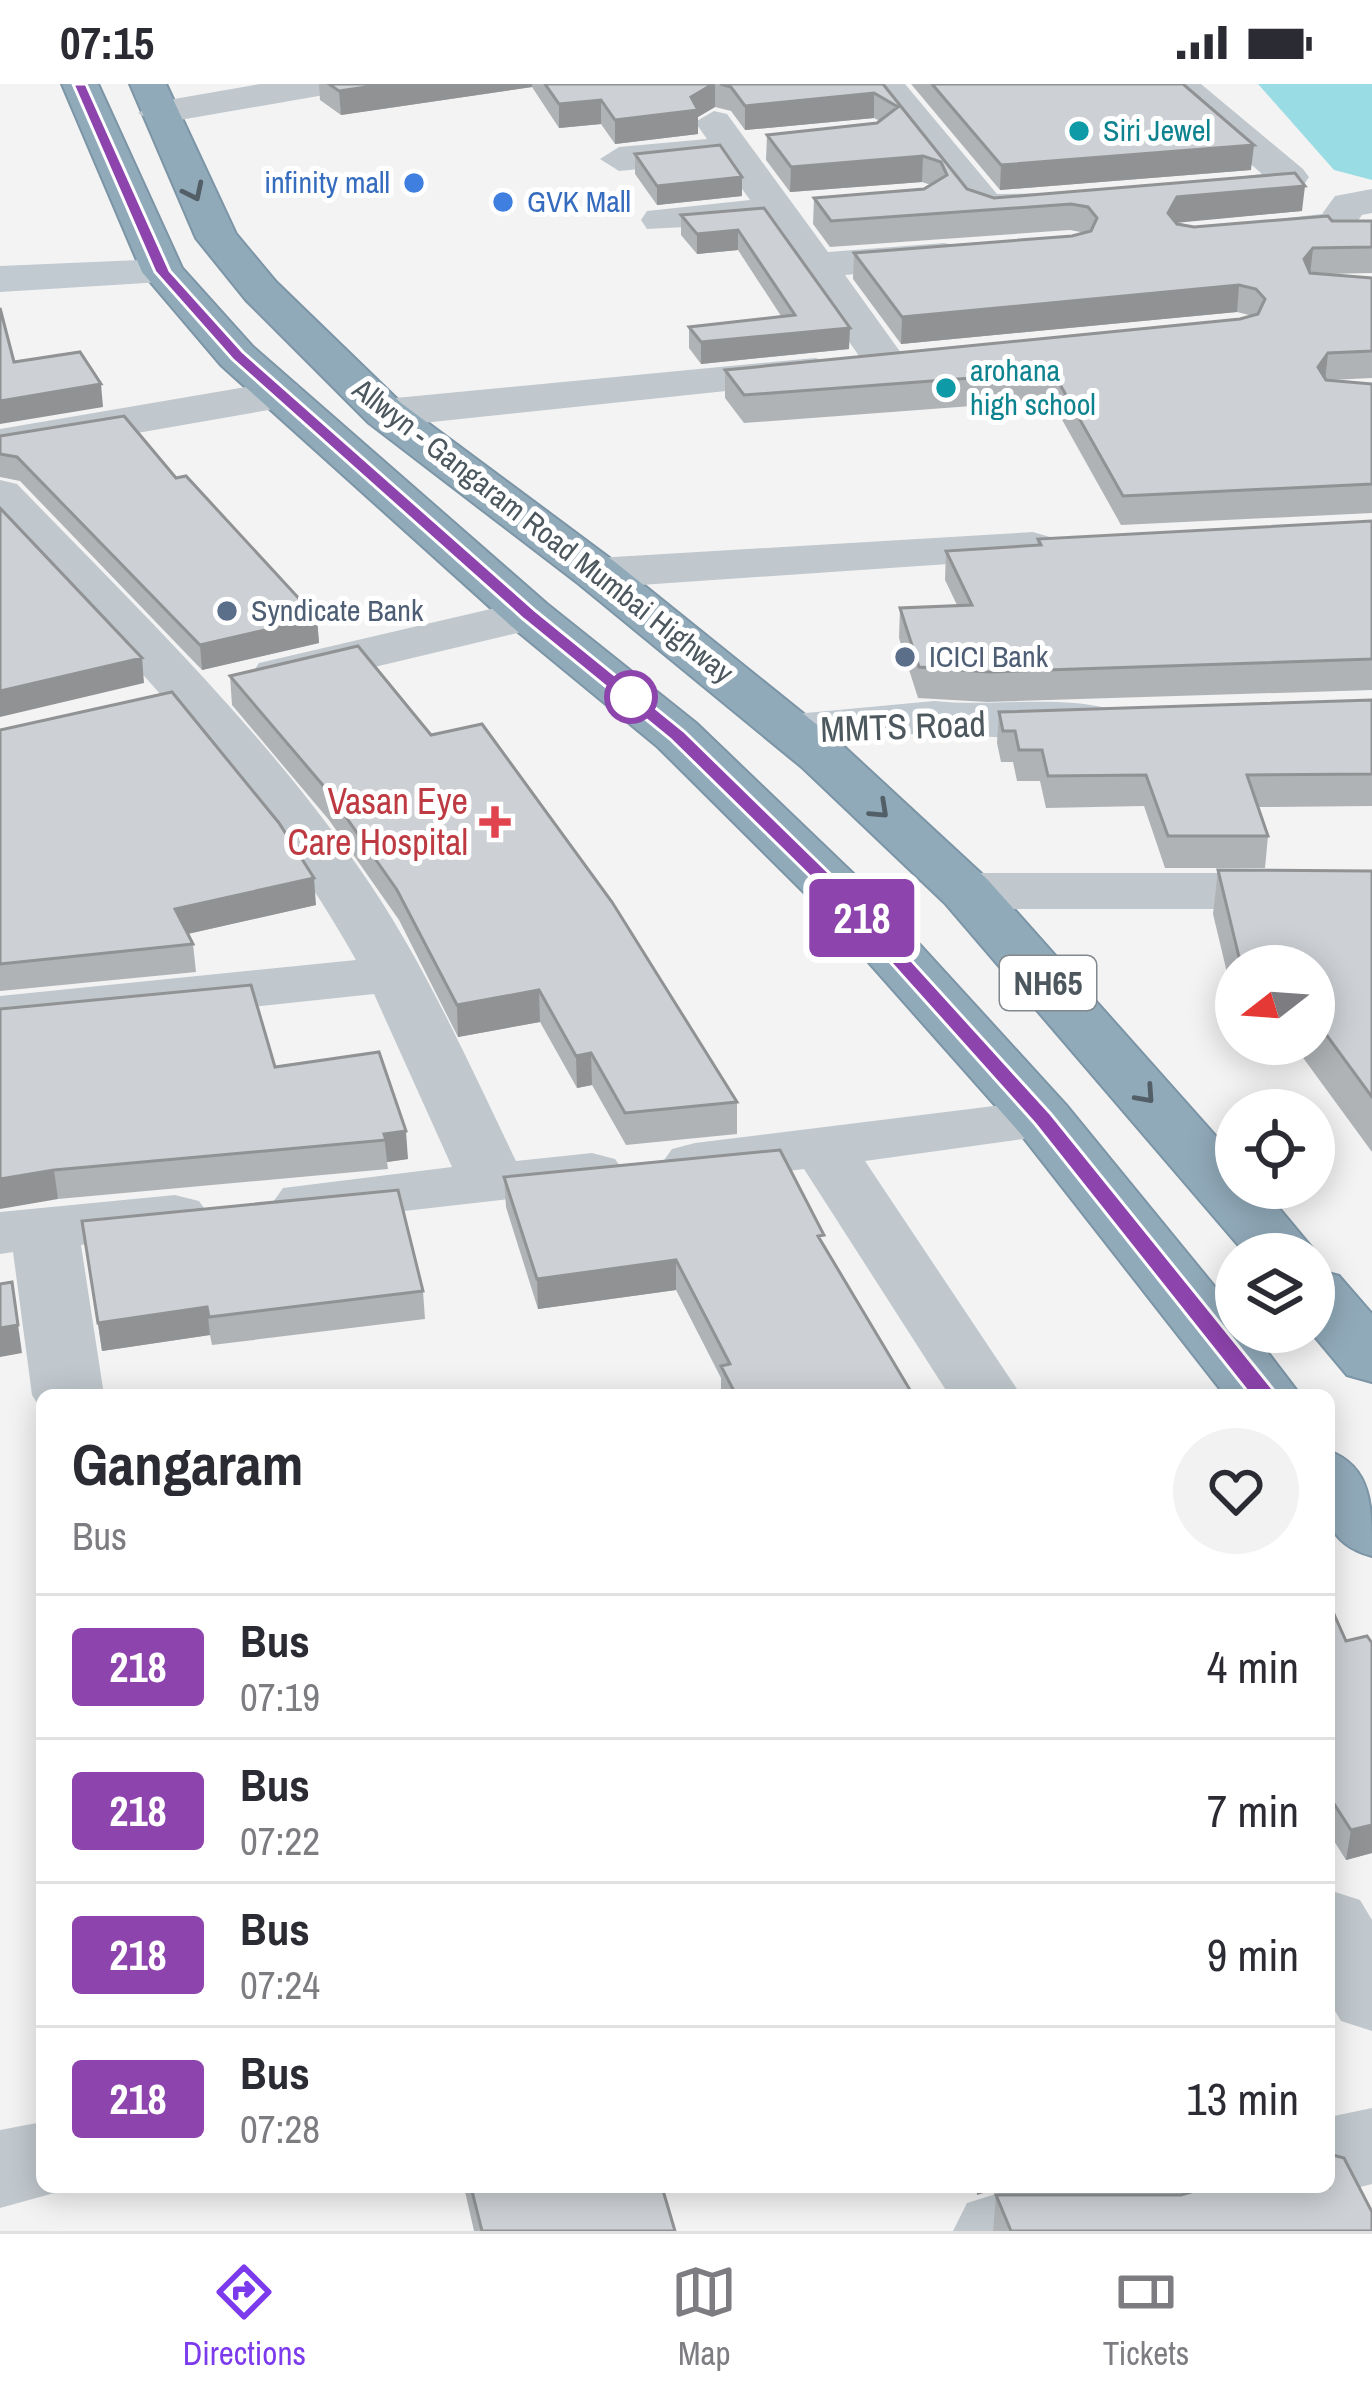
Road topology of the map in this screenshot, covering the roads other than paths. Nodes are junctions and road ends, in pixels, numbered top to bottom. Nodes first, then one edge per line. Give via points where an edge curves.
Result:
1 (80, 84) edge
2 (324, 84) edge
3 (885, 84) edge
4 (1178, 84) edge
5 (153, 99) edge
6 (724, 135) junction
7 (780, 143) edge
8 (619, 159) edge
9 (1173, 193) edge
10 (1106, 198) edge
11 (1372, 201) edge
12 (798, 208) junction
13 (661, 220) dead end
14 (1214, 235) edge
15 (982, 252) edge
16 (160, 263) junction
17 (816, 265) junction
18 (0, 268) edge
19 (0, 279) edge
20 (934, 359) edge
21 (887, 364) junction
22 (281, 395) junction
23 (385, 413) junction
24 (0, 443) edge
25 (442, 457) junction
26 (370, 475) junction
27 (0, 494) edge
28 (1068, 545) edge
29 (597, 573) junction
30 (530, 615) junction
31 (191, 694) junction
32 (127, 709) edge
33 (1145, 717) edge
34 (808, 743) junction
35 (966, 891) junction
36 (1372, 891) edge
37 (393, 974) junction
38 (10, 998) edge
39 (1043, 1119) junction
40 (825, 1150) junction
41 (493, 1183) junction
42 (22, 1231) edge
43 (1265, 1233) edge
44 (1335, 1316) edge
45 (1372, 1359) edge
46 (66, 1389) edge
47 (981, 1389) edge
48 (1259, 1389) edge
49 (1335, 1484) edge
50 (1372, 1530) edge
51 (1372, 1894) edge
52 (1335, 1903) edge
53 (1335, 1934) edge
54 (1372, 1996) edge
55 (1372, 2146) edge
56 (1335, 2155) edge
57 (36, 2162) edge
58 (0, 2169) edge
59 (1172, 2193) edge
60 (1048, 2226) edge

1 - 16 highway, Allwyn - Gangaram Road Mumbai Highway / NH65
2 - 5 street
3 - 10 street via 983,202
4 - 9 street via 1289,177 1285,184
5 -> 23 highway, Allwyn - Gangaram Road Mumbai Highway / NH65 via 217,238
6 - 7 street
6 - 8 street
6 - 12 street
11 - 14 street via 1349,205 1335,225
12 - 13 street
12 - 17 street
15 - 17 street
16 - 18 street
16 - 19 street
16 - 22 highway, Allwyn - Gangaram Road Mumbai Highway / NH65
17 - 21 street
20 - 21 street
21 - 23 street
22 - 24 street
22 - 26 highway, Allwyn - Gangaram Road Mumbai Highway / NH65
23 - 25 highway, Allwyn - Gangaram Road Mumbai Highway / NH65
25 - 26 highway
25 - 29 highway, Allwyn - Gangaram Road Mumbai Highway / NH65
26 - 30 highway, Allwyn - Gangaram Road Mumbai Highway / NH65
27 - 31 street
28 - 29 street
29 - 34 highway, Allwyn - Gangaram Road Mumbai Highway / NH65
30 - 31 street
30 - 39 highway, Allwyn - Gangaram Road Mumbai Highway / NH65 via 677,735 846,900
31 - 32 street
31 - 37 street via 343,888
33 - 34 street, MMTS Road via 987,723 947,740
34 -> 35 highway, NH65
35 - 36 street
35 -> 43 highway, NH65
37 - 38 street
37 - 41 street
39 - 40 street
39 - 48 highway, NH65
40 - 41 street
40 - 47 street
41 - 42 street
42 - 46 street
44 - 45 highway
49 - 50 highway
51 - 52 street
53 - 54 street
55 - 56 street
57 - 58 street
59 - 60 street

